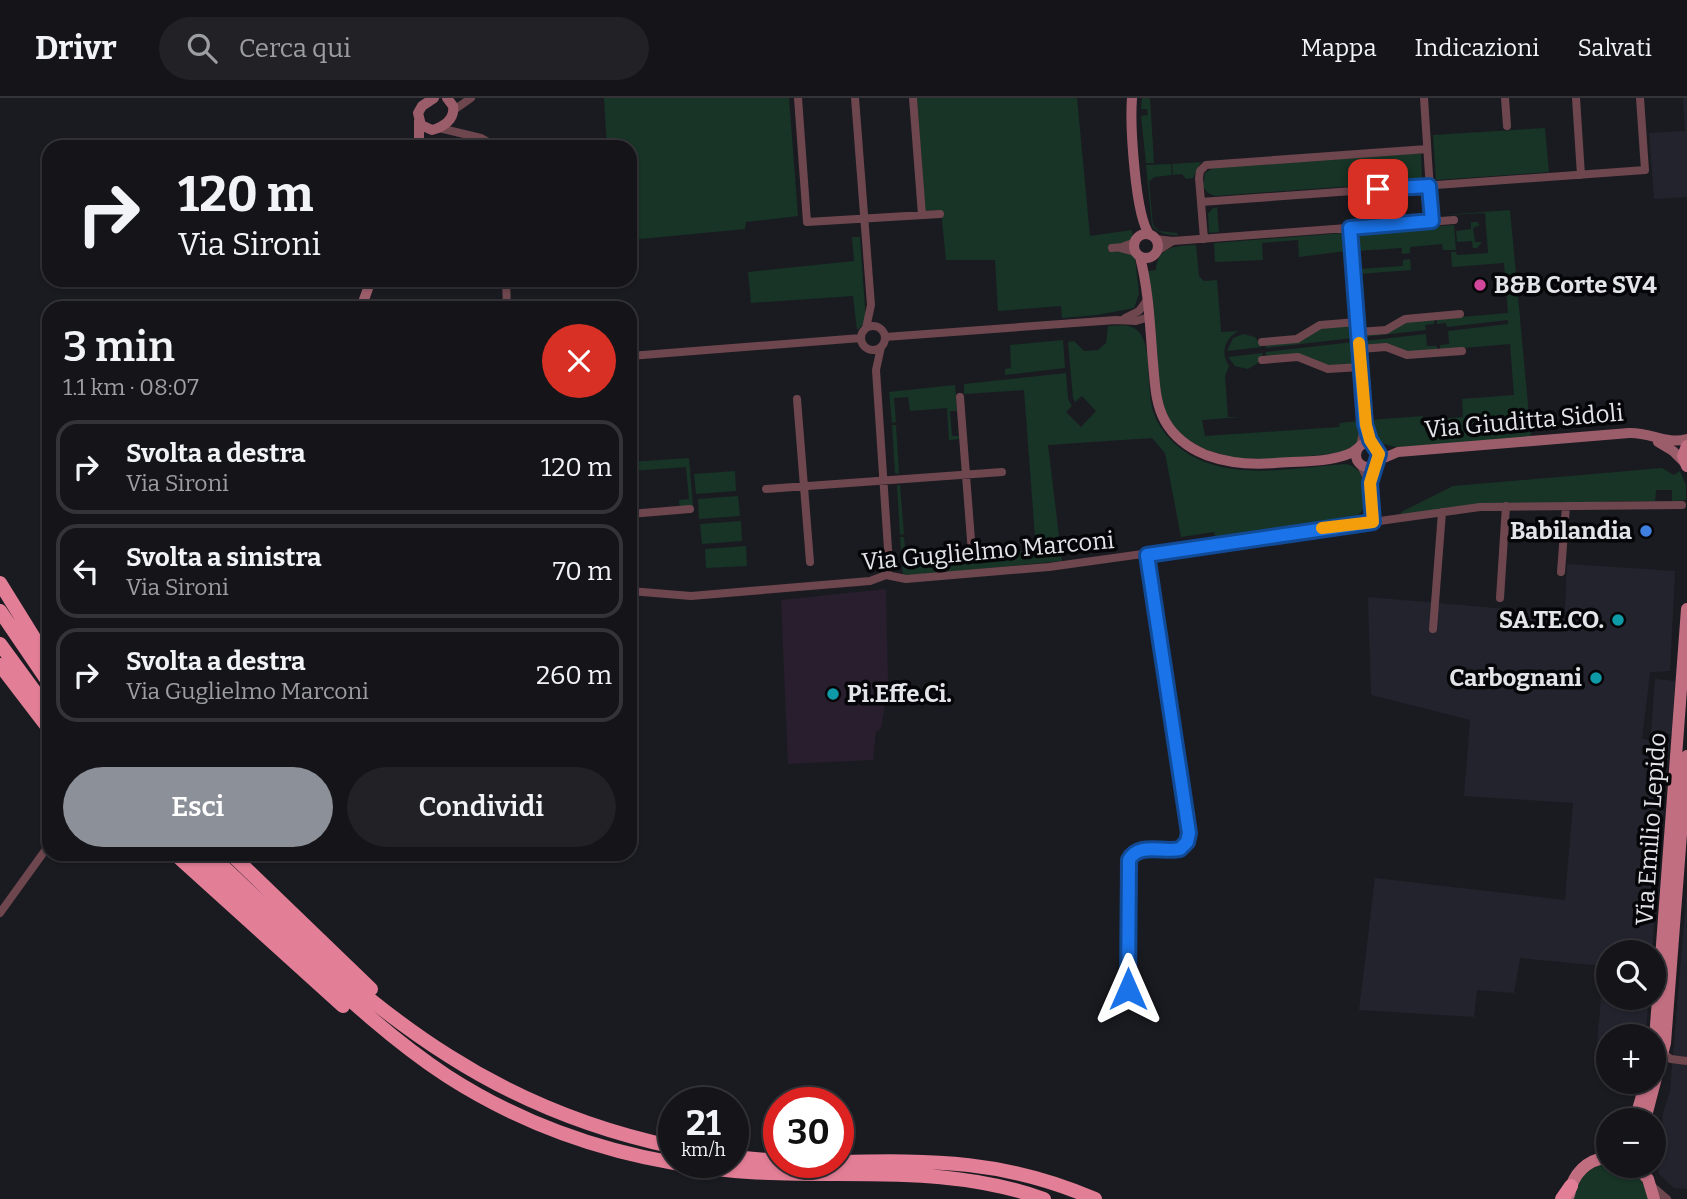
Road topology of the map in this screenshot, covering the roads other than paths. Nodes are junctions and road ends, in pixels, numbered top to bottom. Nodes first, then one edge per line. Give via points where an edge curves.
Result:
1 (464, 98) edge
2 (471, 98) edge
3 (798, 98) edge
4 (855, 98) edge
5 (913, 98) edge
6 (1132, 98) edge
7 (1424, 98) edge
8 (1505, 98) edge
9 (1576, 98) edge
10 (1640, 98) edge
11 (429, 100) edge
12 (451, 105) edge
13 (418, 118) junction
14 (1507, 126) dead end
15 (435, 129) junction
16 (464, 134) junction
17 (419, 140) edge
18 (425, 140) edge
19 (485, 140) edge
20 (1427, 149) junction
21 (1581, 175) junction
22 (1429, 186) junction
23 (1201, 202) junction
24 (940, 214) dead end
25 (922, 215) junction
26 (864, 219) junction
27 (1454, 220) dead end
28 (1432, 221) junction
29 (1350, 228) junction
30 (1204, 239) junction
31 (1173, 241) junction
32 (1142, 244) junction
33 (1116, 248) dead end
34 (1154, 255) junction
35 (1145, 278) junction
36 (1147, 300) junction
37 (871, 305) junction
38 (1460, 314) dead end
39 (1149, 317) junction
40 (1118, 320) junction
41 (1358, 327) junction
42 (866, 328) junction
43 (880, 328) junction
44 (885, 337) junction
45 (861, 338) junction
46 (1151, 340) junction
47 (1262, 342) dead end
48 (865, 347) junction
49 (881, 347) junction
50 (1360, 349) junction
51 (1462, 351) dead end
52 (637, 355) edge
53 (1262, 360) dead end
54 (1361, 367) junction
55 (876, 370) junction
56 (960, 397) dead end
57 (797, 399) dead end
58 (1365, 424) junction
59 (1653, 438) junction
60 (1687, 439) edge
61 (1375, 446) junction
62 (1687, 446) edge
63 (1359, 447) junction
64 (1398, 452) junction
65 (1337, 457) junction
66 (1377, 462) junction
67 (1360, 464) junction
68 (1687, 466) edge
69 (1002, 472) dead end
70 (966, 475) junction
71 (884, 481) junction
72 (1370, 484) junction
73 (804, 486) junction
74 (766, 489) dead end
75 (1682, 505) dead end
76 (1506, 506) junction
77 (1566, 506) junction
78 (690, 509) dead end
79 (1442, 512) junction
80 (637, 513) edge
81 (1373, 522) junction
82 (972, 552) dead end
83 (1147, 555) junction
84 (810, 562) dead end
85 (1561, 572) dead end
86 (886, 575) junction
87 (0, 583) edge
88 (637, 592) edge
89 (1500, 598) dead end
90 (1687, 609) edge
91 (0, 611) edge
92 (1433, 629) dead end
93 (0, 644) edge
94 (42, 651) edge
95 (0, 665) edge
96 (42, 673) edge
97 (42, 701) edge
98 (42, 720) edge
99 (1687, 756) edge
100 (1685, 819) edge
101 (42, 855) edge
102 (183, 861) edge
103 (200, 861) edge
104 (218, 861) edge
105 (238, 861) edge
106 (0, 913) edge
107 (1128, 989) dead end
108 (1660, 1024) edge
109 (1661, 1024) edge
110 (1666, 1057) edge
111 (1687, 1061) edge
112 (497, 1084) junction
113 (1643, 1094) edge
114 (1640, 1104) junction
115 (1638, 1108) edge
116 (1639, 1108) edge
117 (521, 1116) junction
118 (658, 1143) edge
119 (1596, 1160) edge
120 (854, 1162) edge
121 (1653, 1192) edge
122 (1569, 1193) edge
123 (1044, 1199) edge
124 (1095, 1199) edge
125 (1562, 1199) edge
126 (1667, 1199) edge

1 - 12 street
2 - 12 street
3 - 26 street via 807,222
4 - 26 street
5 - 25 street
6 - 32 street
7 - 20 street
8 - 14 street
9 - 21 street
10 - 21 street via 1645,170
11 - 13 street
12 - 15 street via 449,122
12 - 16 street
13 - 15 street via 423,126
13 - 17 street
15 - 16 street
15 - 18 street
16 - 19 street
20 - 22 street
20 - 23 street via 1206,165 1199,176
21 - 22 street
22 - 23 street
22 - 28 street
23 - 30 street
24 - 25 street
25 - 26 street
26 - 37 street
27 - 28 street
28 - 29 street
29 - 30 street
29 - 41 street
30 - 31 street
31 - 32 street
31 - 34 street
32 - 33 street
32 - 34 street
32 - 34 street via 1158,246
32 - 35 street
34 - 35 street via 1146,265
35 - 36 street
36 - 39 street
36 - 40 street via 1139,311
37 - 42 street
37 - 43 street
38 - 41 street via 1405,319 1386,330
39 - 40 street
39 - 46 street
40 - 44 street
40 - 46 street via 1139,326
41 - 47 street via 1320,325 1297,339
41 - 50 street
42 - 43 street
42 - 45 street
43 - 44 street
44 - 49 street
45 - 48 street
45 - 52 street
46 - 65 street via 1161,412 1172,431 1190,447 1250,464
48 - 49 street
48 - 55 street
49 - 55 street
50 - 51 street via 1386,347 1407,355
50 - 54 street
53 - 54 street via 1298,357 1328,369
54 - 58 street
55 - 71 street
56 - 70 street
57 - 73 street
58 - 61 street
58 - 63 street
59 - 60 street, Via Giuditta Sidoli
59 - 64 street, Via Giuditta Sidoli via 1629,433
59 - 68 street, Via Giuditta Sidoli
61 - 63 street
61 - 64 street, Via Giuditta Sidoli
61 - 66 street
62 - 68 main road
63 - 65 street
63 - 67 street via 1356,456
64 - 66 street, Via Giuditta Sidoli
65 - 67 street
66 - 67 street via 1367,467
66 - 72 street
67 - 72 street
69 - 70 street
70 - 71 street
70 - 82 street
71 - 73 street
71 - 86 street
72 - 81 street
73 - 74 street
73 - 84 street
75 - 77 street, Via Guglielmo Marconi
76 - 77 street, Via Guglielmo Marconi
76 - 79 street, Via Guglielmo Marconi
76 - 89 street
77 - 85 street
78 - 80 street
79 - 81 street, Via Guglielmo Marconi
79 - 92 street
81 - 83 street, Via Guglielmo Marconi
83 - 86 street, Via Guglielmo Marconi via 906,579
83 - 107 street via 1189,833 1180,849 1138,850 1129,860
86 - 88 street, Via Guglielmo Marconi via 870,581 691,596
87 - 94 highway
90 - 108 main road, Via Emilio Lepido
91 - 96 highway
93 - 97 highway
95 - 98 highway
99 - 100 main road, Via Emilio Lepido
100 - 109 main road, Via Emilio Lepido
101 - 106 street
102 - 117 highway via 338,1002 387,1040 464,1093
103 - 117 highway via 383,1028 450,1077
104 - 112 highway via 380,1007
105 - 112 highway via 393,1009
110 - 111 street
112 - 118 highway via 580,1121
113 - 114 main road
114 - 115 street
114 - 116 main road
117 - 123 highway via 603,1147 671,1163 762,1173 935,1175 993,1184
119 - 122 main road via 1583,1168
120 - 124 highway via 970,1164 1028,1175
121 - 126 street
122 - 125 highway

